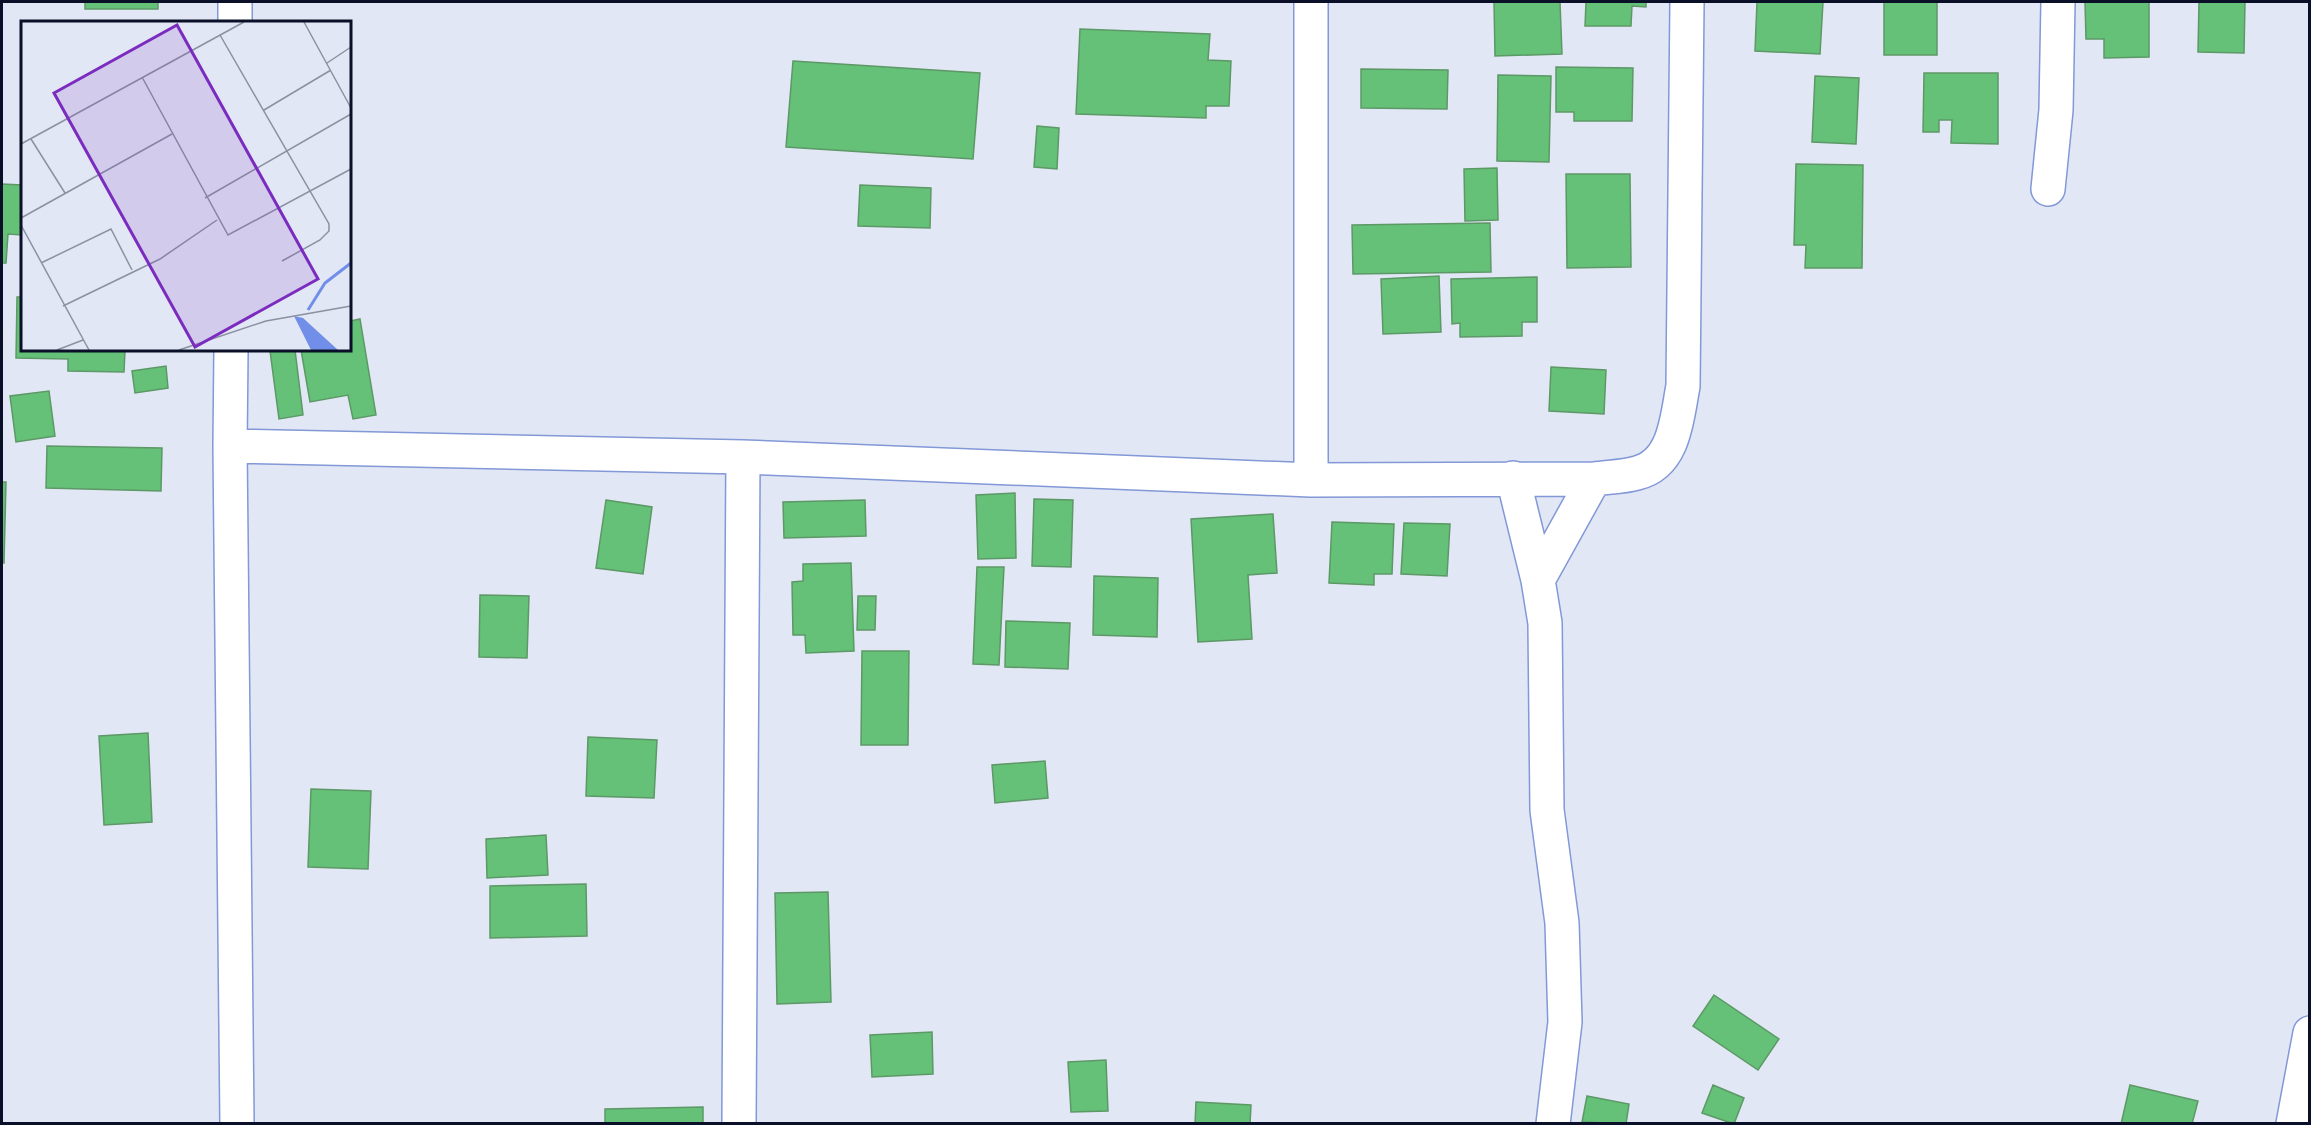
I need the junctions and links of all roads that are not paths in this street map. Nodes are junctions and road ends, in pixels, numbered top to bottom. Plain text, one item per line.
1 (235, 2) edge
2 (1311, 2) edge
3 (1686, 2) edge
4 (2058, 2) edge
5 (235, 21) edge
6 (2048, 189) dead end
7 (231, 351) edge
8 (230, 446) junction
9 (742, 456) junction
10 (1513, 478) junction
11 (1594, 479) junction
12 (1311, 480) junction
13 (1538, 580) junction
14 (2310, 1033) edge
15 (2300, 1106) edge
16 (237, 1124) edge
17 (739, 1124) edge
18 (1553, 1124) edge

1 - 5 street
2 - 12 street
3 - 11 street
4 - 6 street
7 - 8 street
8 - 9 street
8 - 16 street
9 - 12 street
9 - 17 street
10 - 11 street
10 - 12 street
10 - 13 street
11 - 13 street
13 - 18 street
14 - 15 street

